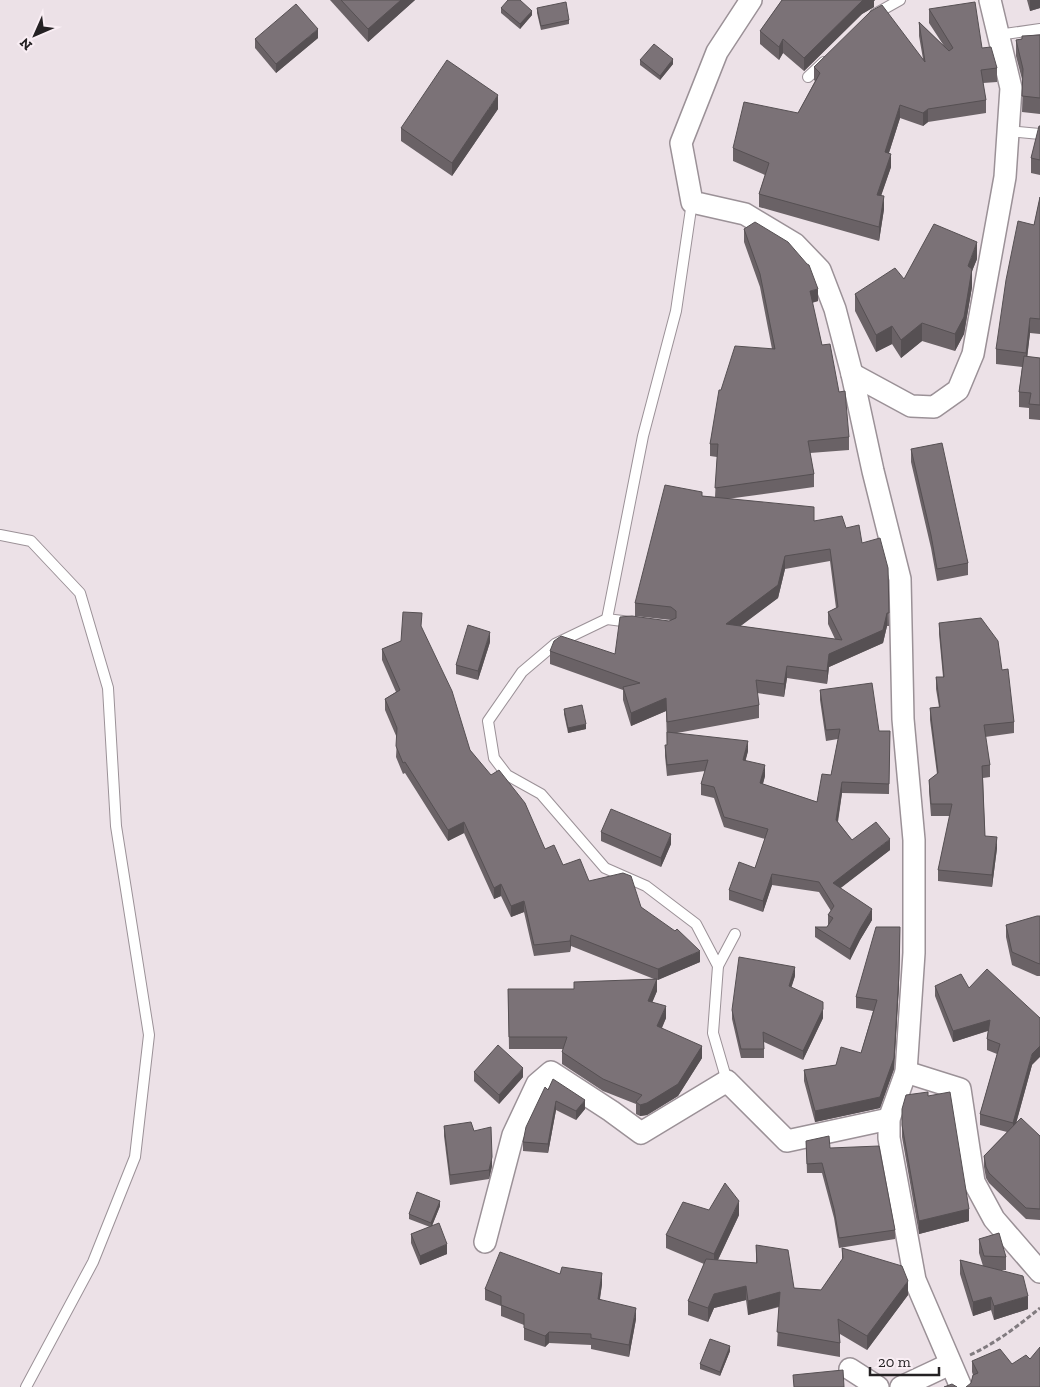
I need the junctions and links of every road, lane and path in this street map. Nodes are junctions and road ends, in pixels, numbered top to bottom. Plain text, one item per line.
1 (751, 0) edge
2 (900, 0) edge
3 (990, 0) edge
4 (867, 19) edge
5 (1040, 29) edge
6 (998, 34) junction
7 (834, 51) edge
8 (808, 77) dead end
9 (1008, 131) junction
10 (1040, 134) edge
11 (692, 202) junction
12 (852, 374) junction
13 (0, 535) edge
14 (607, 619) junction
15 (643, 624) edge
16 (735, 934) dead end
17 (718, 966) junction
18 (906, 1072) junction
19 (727, 1081) junction
20 (889, 1119) junction
21 (485, 1242) dead end
22 (1040, 1272) edge
23 (1040, 1308) edge
24 (950, 1364) junction
25 (850, 1369) dead end
26 (26, 1387) edge
27 (878, 1387) edge
28 (901, 1387) edge
29 (961, 1387) edge

1 - 11 street
2 - 4 lane
3 - 6 street
5 - 6 lane
6 - 9 street
7 - 8 lane
9 - 10 lane
9 - 12 street
11 - 12 street
11 - 14 lane
12 - 18 street
13 - 26 lane
14 - 15 lane
14 - 17 lane
16 - 17 lane
17 - 19 lane
18 - 20 street
18 - 22 street
19 - 20 street
19 - 21 street
20 - 24 street
23 - 24 path
24 - 28 street
24 - 29 street
25 - 27 street

